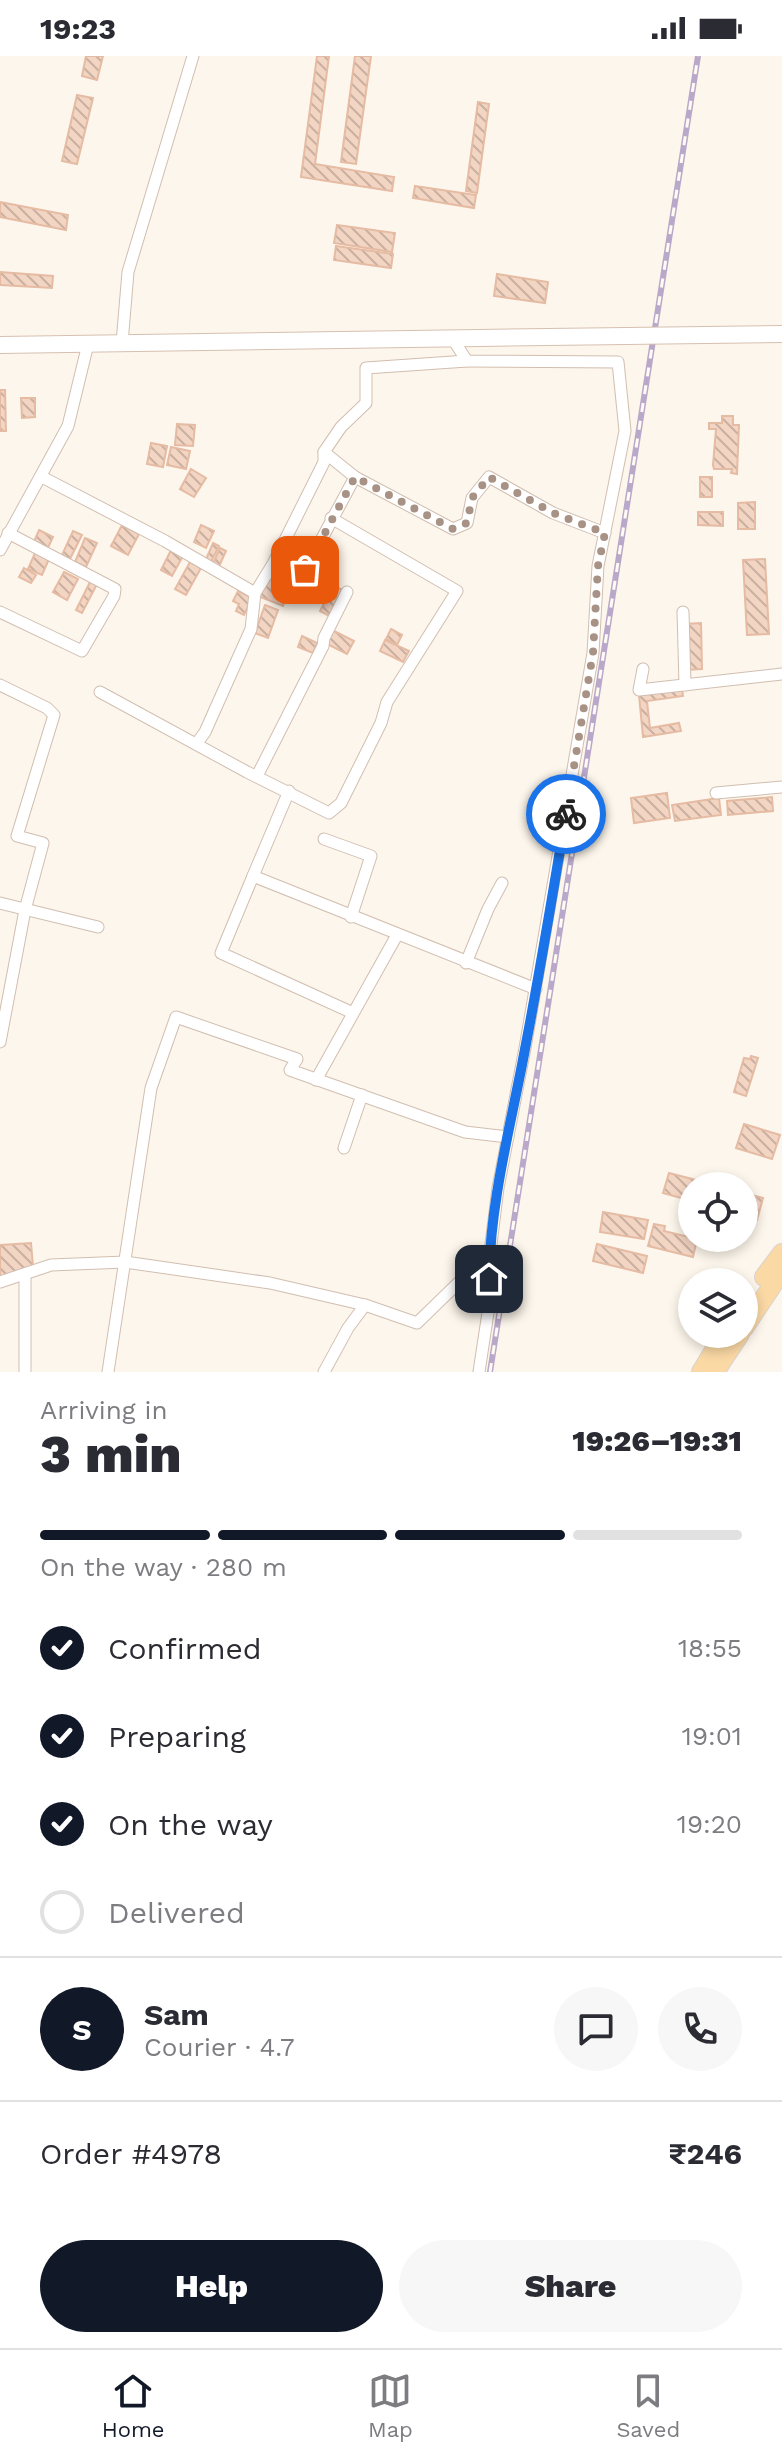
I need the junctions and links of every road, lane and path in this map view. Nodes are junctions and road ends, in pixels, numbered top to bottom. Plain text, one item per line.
1 (193, 56) edge
2 (782, 334) edge
3 (452, 338) junction
4 (122, 343) junction
5 (88, 344) junction
6 (0, 345) edge
7 (467, 361) junction
8 (324, 452) junction
9 (42, 477) junction
10 (355, 477) junction
11 (331, 518) junction
12 (8, 533) junction
13 (605, 533) junction
14 (0, 550) edge
15 (347, 592) dead end
16 (255, 593) junction
17 (291, 596) dead end
18 (0, 612) edge
19 (683, 612) dead end
20 (643, 669) dead end
21 (782, 674) edge
22 (0, 685) edge
23 (685, 685) junction
24 (100, 692) dead end
25 (197, 743) junction
26 (257, 776) junction
27 (782, 787) edge
28 (289, 791) junction
29 (716, 793) dead end
30 (324, 839) dead end
31 (253, 876) junction
32 (502, 883) dead end
33 (0, 903) edge
34 (25, 910) junction
35 (351, 917) junction
36 (98, 927) dead end
37 (397, 935) junction
38 (466, 963) junction
39 (536, 989) junction
40 (353, 1013) junction
41 (0, 1042) edge
42 (316, 1080) junction
43 (362, 1095) junction
44 (508, 1137) junction
45 (344, 1148) dead end
46 (490, 1252) junction
47 (782, 1253) edge
48 (125, 1262) junction
49 (782, 1271) edge
50 (25, 1274) junction
51 (0, 1282) edge
52 (758, 1286) edge
53 (365, 1305) junction
54 (758, 1307) edge
55 (716, 1348) edge
56 (731, 1348) edge
57 (25, 1372) edge
58 (108, 1372) edge
59 (324, 1372) edge
60 (479, 1372) edge
61 (701, 1372) edge
62 (715, 1372) edge

1 - 4 street
2 - 3 main road, bridge
3 - 4 main road
3 - 7 street
4 - 5 main road
5 - 6 main road
5 - 9 street
7 - 8 street
7 - 13 street
8 - 10 street
8 - 16 street
9 - 12 street
9 - 16 street
10 - 11 street
10 - 13 street
11 - 17 street
11 - 28 street
12 - 14 street
12 - 18 street
13 - 39 street
15 - 26 street
16 - 25 street
19 - 23 street
20 - 23 street
21 - 23 street
22 - 34 street
24 - 25 street
25 - 26 street
26 - 28 street
27 - 29 street
28 - 31 street
30 - 35 street
31 - 35 street
31 - 40 street
32 - 38 street
33 - 34 street
34 - 36 street
34 - 41 street
35 - 37 street
37 - 38 street
37 - 40 street
38 - 39 street
39 - 44 street
40 - 42 street
42 - 43 street
42 - 48 street
43 - 44 street
43 - 45 street
44 - 46 street
46 - 53 street
46 - 60 street
47 - 52 main road
48 - 50 street
48 - 53 street
48 - 58 street
49 - 54 main road
50 - 51 street
50 - 57 street
53 - 59 street
55 - 61 main road
56 - 62 main road

